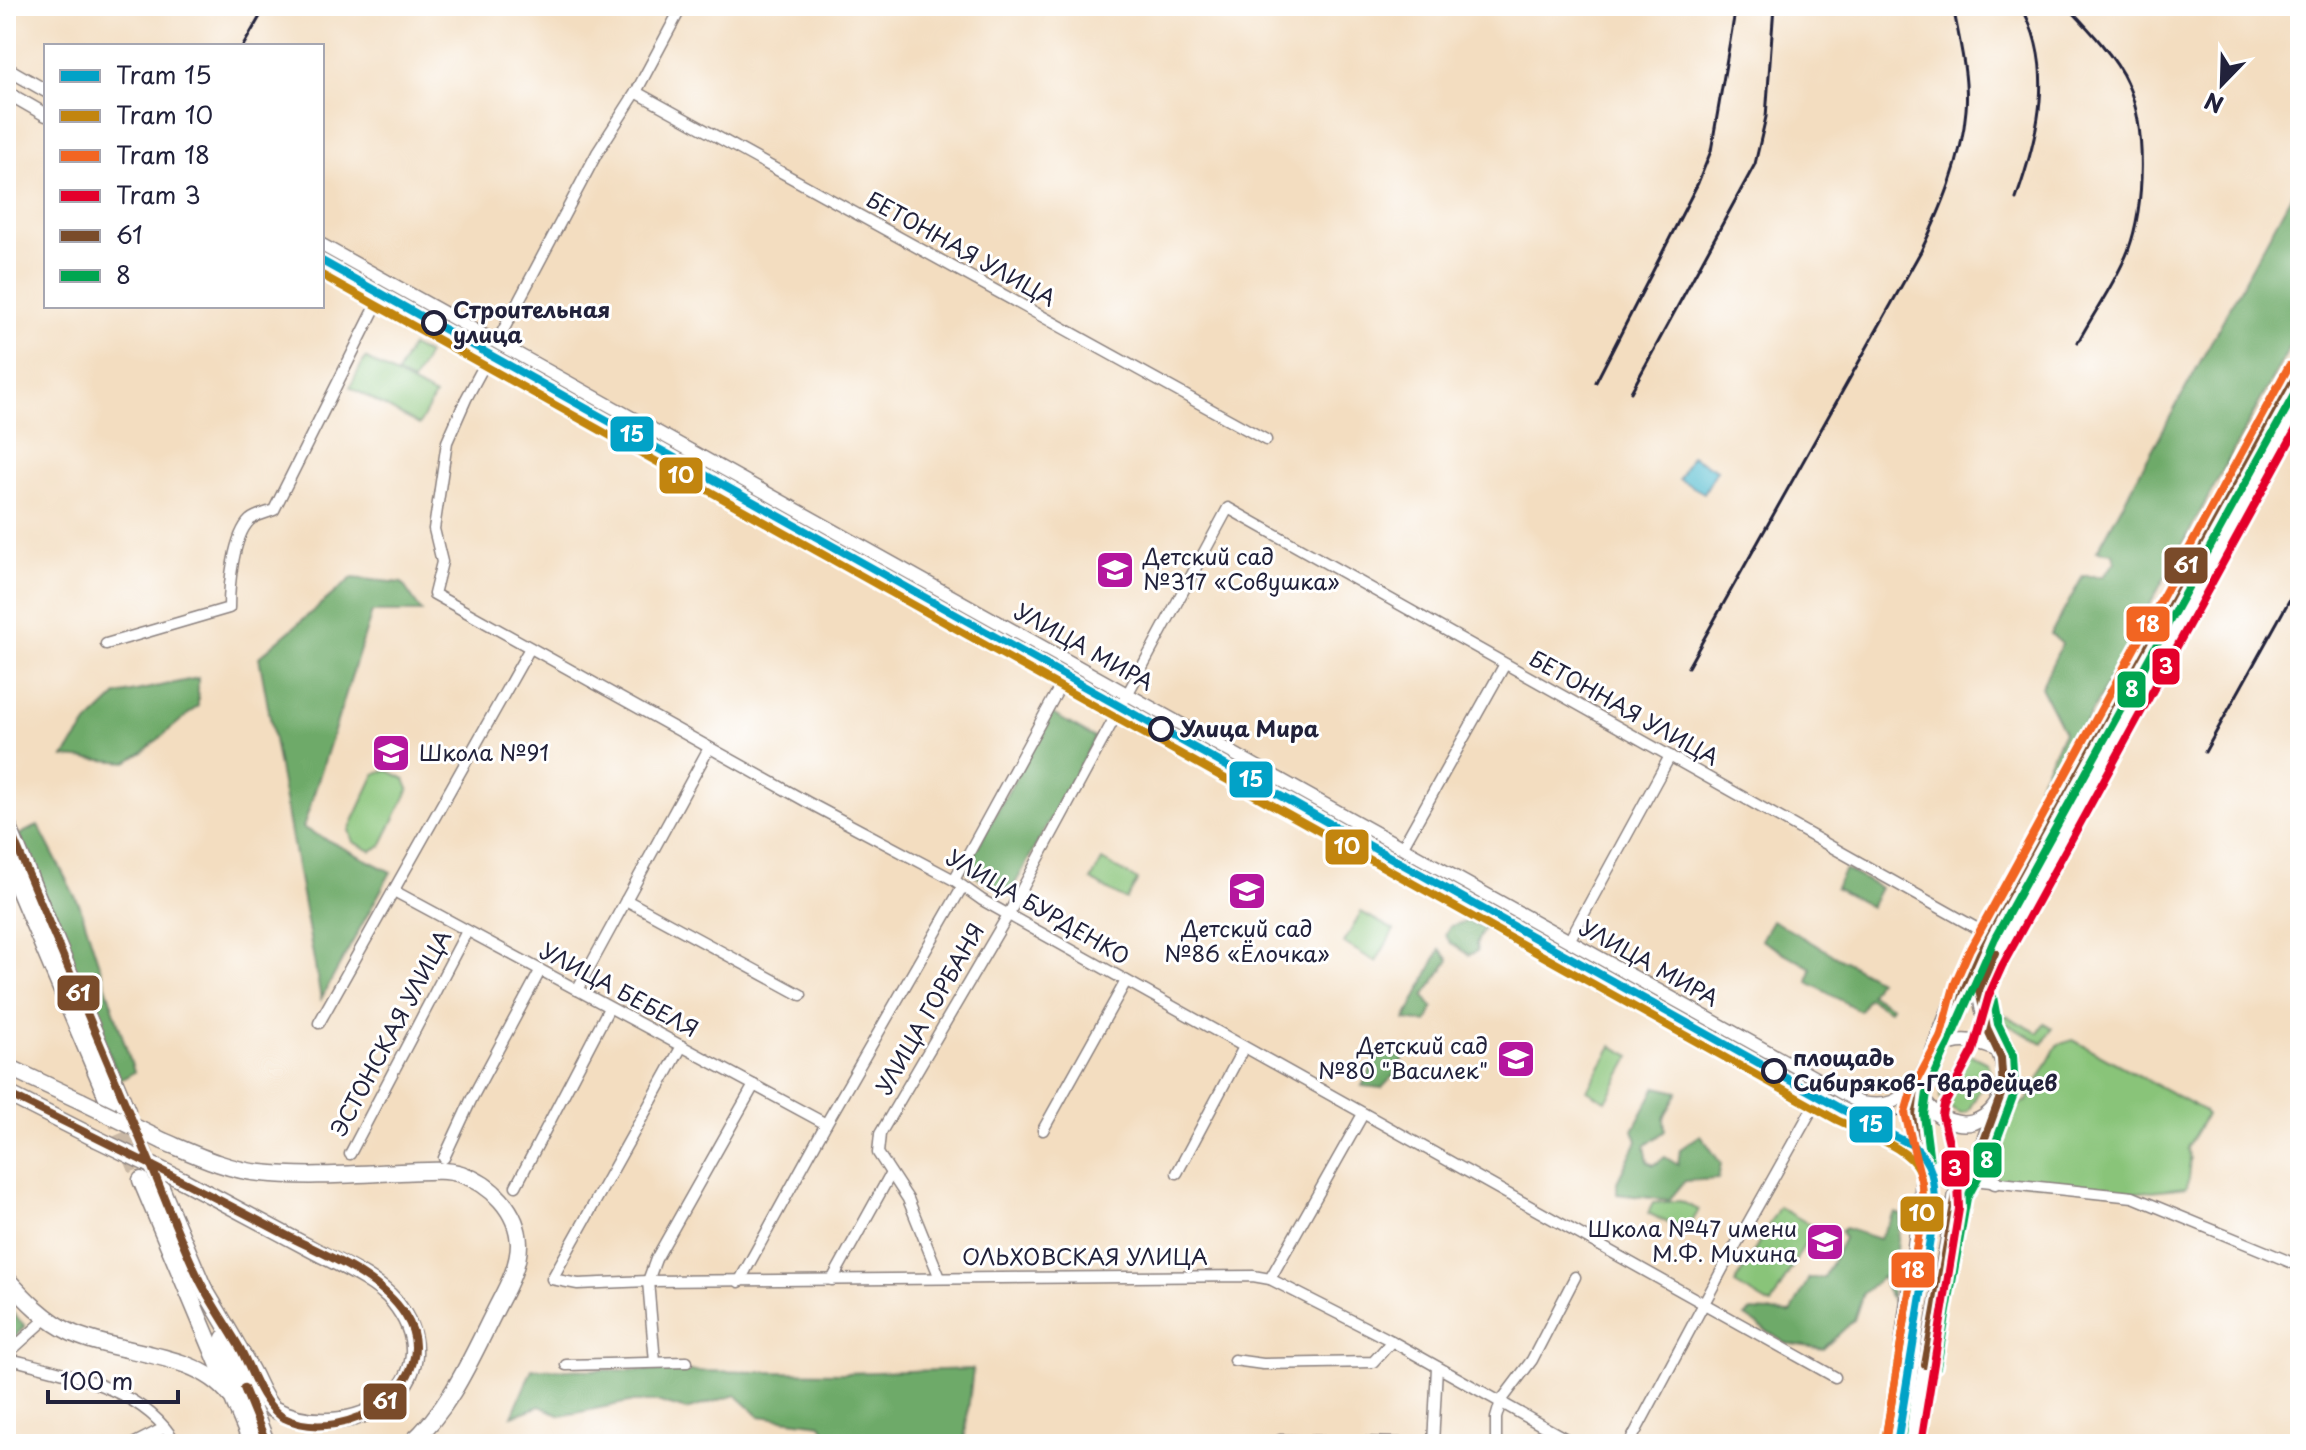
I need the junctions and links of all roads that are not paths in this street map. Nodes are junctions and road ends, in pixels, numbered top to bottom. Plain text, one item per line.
1 (682, 6) edge
2 (6, 68) edge
3 (44, 90) edge
4 (6, 92) edge
5 (636, 92) junction
6 (44, 114) edge
7 (324, 246) edge
8 (324, 269) edge
9 (388, 282) junction
10 (379, 300) junction
11 (497, 342) junction
12 (2300, 359) edge
13 (487, 360) junction
14 (2300, 396) edge
15 (1266, 440) dead end
16 (1228, 508) joint
17 (106, 644) dead end
18 (530, 648) junction
19 (1505, 664) junction
20 (1063, 681) junction
21 (2120, 687) junction
22 (1129, 695) junction
23 (2135, 696) junction
24 (1120, 713) junction
25 (709, 748) junction
26 (1670, 756) junction
27 (6, 821) edge
28 (1402, 848) junction
29 (6, 859) edge
30 (958, 884) junction
31 (394, 891) junction
32 (626, 900) junction
33 (1008, 915) junction
34 (467, 931) junction
35 (1984, 933) junction
36 (1569, 941) junction
37 (2001, 942) junction
38 (540, 971) junction
39 (1126, 981) junction
40 (577, 990) junction
41 (801, 995) dead end
42 (609, 1008) junction
43 (319, 1023) dead end
44 (682, 1046) junction
45 (1244, 1047) junction
46 (1996, 1049) junction
47 (1932, 1055) junction
48 (6, 1066) edge
49 (1921, 1076) junction
50 (1826, 1084) junction
51 (754, 1085) junction
52 (6, 1093) edge
53 (1816, 1101) junction
54 (109, 1102) tunnel mouth
55 (1997, 1105) junction
56 (127, 1111) tunnel mouth
57 (1363, 1114) junction
58 (826, 1124) junction
59 (1043, 1130) dead end
60 (1982, 1146) junction
61 (350, 1154) dead end
62 (1918, 1157) junction
63 (444, 1158) dead end
64 (1177, 1173) dead end
65 (890, 1175) junction
66 (1963, 1179) junction
67 (141, 1180) tunnel mouth
68 (1995, 1182) junction
69 (516, 1186) dead end
70 (161, 1188) tunnel mouth
71 (2300, 1266) edge
72 (1575, 1277) dead end
73 (6, 1278) edge
74 (940, 1278) junction
75 (1270, 1279) junction
76 (832, 1280) junction
77 (648, 1281) junction
78 (739, 1282) junction
79 (203, 1287) junction
80 (1704, 1304) junction
81 (47, 1318) junction
82 (1392, 1341) junction
83 (6, 1356) edge
84 (1234, 1360) dead end
85 (655, 1362) junction
86 (687, 1362) dead end
87 (566, 1365) dead end
88 (1437, 1367) junction
89 (1835, 1377) dead end
90 (1501, 1401) junction
91 (236, 1403) junction
92 (164, 1428) junction
93 (1280, 1440) dead end
94 (133, 1444) edge
95 (176, 1444) edge
96 (252, 1444) edge
97 (267, 1444) edge
98 (410, 1444) edge
99 (1433, 1444) edge
100 (1496, 1444) edge
101 (1575, 1444) edge
102 (1629, 1444) edge
103 (1889, 1444) edge
104 (1912, 1444) edge

1 - 5 street
2 - 3 street
4 - 6 street
5 - 11 street
5 - 15 street, БЕТОННАЯ УЛИЦА
7 - 9 street, УЛИЦА МИРА
8 - 10 street, УЛИЦА МИРА
9 - 10 street
9 - 11 street, УЛИЦА МИРА
10 - 13 street, УЛИЦА МИРА
10 - 17 street
11 - 13 street
11 - 22 street, УЛИЦА МИРА
12 - 21 main road
13 - 18 street, УЛИЦА БУРДЕНКО
13 - 20 street, УЛИЦА МИРА
14 - 23 main road
16 - 19 street, БЕТОННАЯ УЛИЦА
16 - 22 street, УЛИЦА ГОРБАНЯ
18 - 25 street, УЛИЦА БУРДЕНКО
18 - 31 street
19 - 26 street, БЕТОННАЯ УЛИЦА
19 - 28 street
20 - 24 street, УЛИЦА МИРА
20 - 30 street, УЛИЦА ГОРБАНЯ
21 - 23 main road
21 - 35 main road
22 - 24 street, УЛИЦА ГОРБАНЯ
22 - 28 street, УЛИЦА МИРА
23 - 37 main road
24 - 33 street, УЛИЦА ГОРБАНЯ
24 - 53 street, УЛИЦА МИРА
25 - 30 street, УЛИЦА БУРДЕНКО
25 - 32 street
26 - 35 street, БЕТОННАЯ УЛИЦА
26 - 36 street
27 - 56 main road
28 - 36 street, УЛИЦА МИРА
29 - 54 main road
30 - 33 street, УЛИЦА БУРДЕНКО
30 - 58 street, УЛИЦА ГОРБАНЯ
31 - 34 street, УЛИЦА БЕБЕЛЯ
31 - 43 street
32 - 40 street
32 - 41 street
33 - 39 street, УЛИЦА БУРДЕНКО
33 - 65 street, УЛИЦА ГОРБАНЯ
34 - 38 street, УЛИЦА БЕБЕЛЯ
34 - 61 street, ЭСТОНСКАЯ УЛИЦА
35 - 37 street, БЕТОННАЯ УЛИЦА
35 - 47 main road
36 - 50 street, УЛИЦА МИРА
37 - 46 main road
38 - 40 street, УЛИЦА БЕБЕЛЯ
38 - 63 street
39 - 45 street, УЛИЦА БУРДЕНКО
39 - 59 street
40 - 42 street, УЛИЦА БЕБЕЛЯ
42 - 44 street, УЛИЦА БЕБЕЛЯ
42 - 69 street
44 - 51 street, УЛИЦА БЕБЕЛЯ
44 - 77 street, ОЛЬХОВСКАЯ УЛИЦА
45 - 57 street, УЛИЦА БУРДЕНКО
45 - 64 street
46 - 47 main road
46 - 55 main road
47 - 49 main road
48 - 98 main road, bridge
49 - 50 street
49 - 55 main road
49 - 62 main road
50 - 53 street
51 - 58 street, УЛИЦА БЕБЕЛЯ
51 - 77 street
52 - 79 main road, bridge
53 - 62 street, УЛИЦА МИРА
53 - 80 street
55 - 60 main road
57 - 75 street
57 - 80 street, УЛИЦА БУРДЕНКО
58 - 78 street, УЛИЦА ГОРБАНЯ
60 - 66 main road
60 - 68 main road
62 - 66 street, УЛИЦА МИРА
62 - 103 main road
65 - 74 street
65 - 76 street
66 - 68 street
66 - 104 main road
67 - 91 main road
68 - 71 street
70 - 79 main road
72 - 90 street
73 - 81 main road
74 - 75 street, ОЛЬХОВСКАЯ УЛИЦА
74 - 76 street, ОЛЬХОВСКАЯ УЛИЦА
75 - 82 street, ОЛЬХОВСКАЯ УЛИЦА
76 - 78 street, ОЛЬХОВСКАЯ УЛИЦА
77 - 78 street, ОЛЬХОВСКАЯ УЛИЦА
77 - 85 street
79 - 97 main road
80 - 89 street, УЛИЦА БУРДЕНКО
80 - 102 street
81 - 83 street
81 - 91 main road
82 - 84 street
82 - 88 street, ОЛЬХОВСКАЯ УЛИЦА
83 - 92 street
85 - 86 street
85 - 87 street
88 - 90 street, ОЛЬХОВСКАЯ УЛИЦА
88 - 99 street
90 - 100 street
90 - 101 street, ОЛЬХОВСКАЯ УЛИЦА
91 - 96 main road
92 - 94 street
92 - 95 street
93 - 99 street

